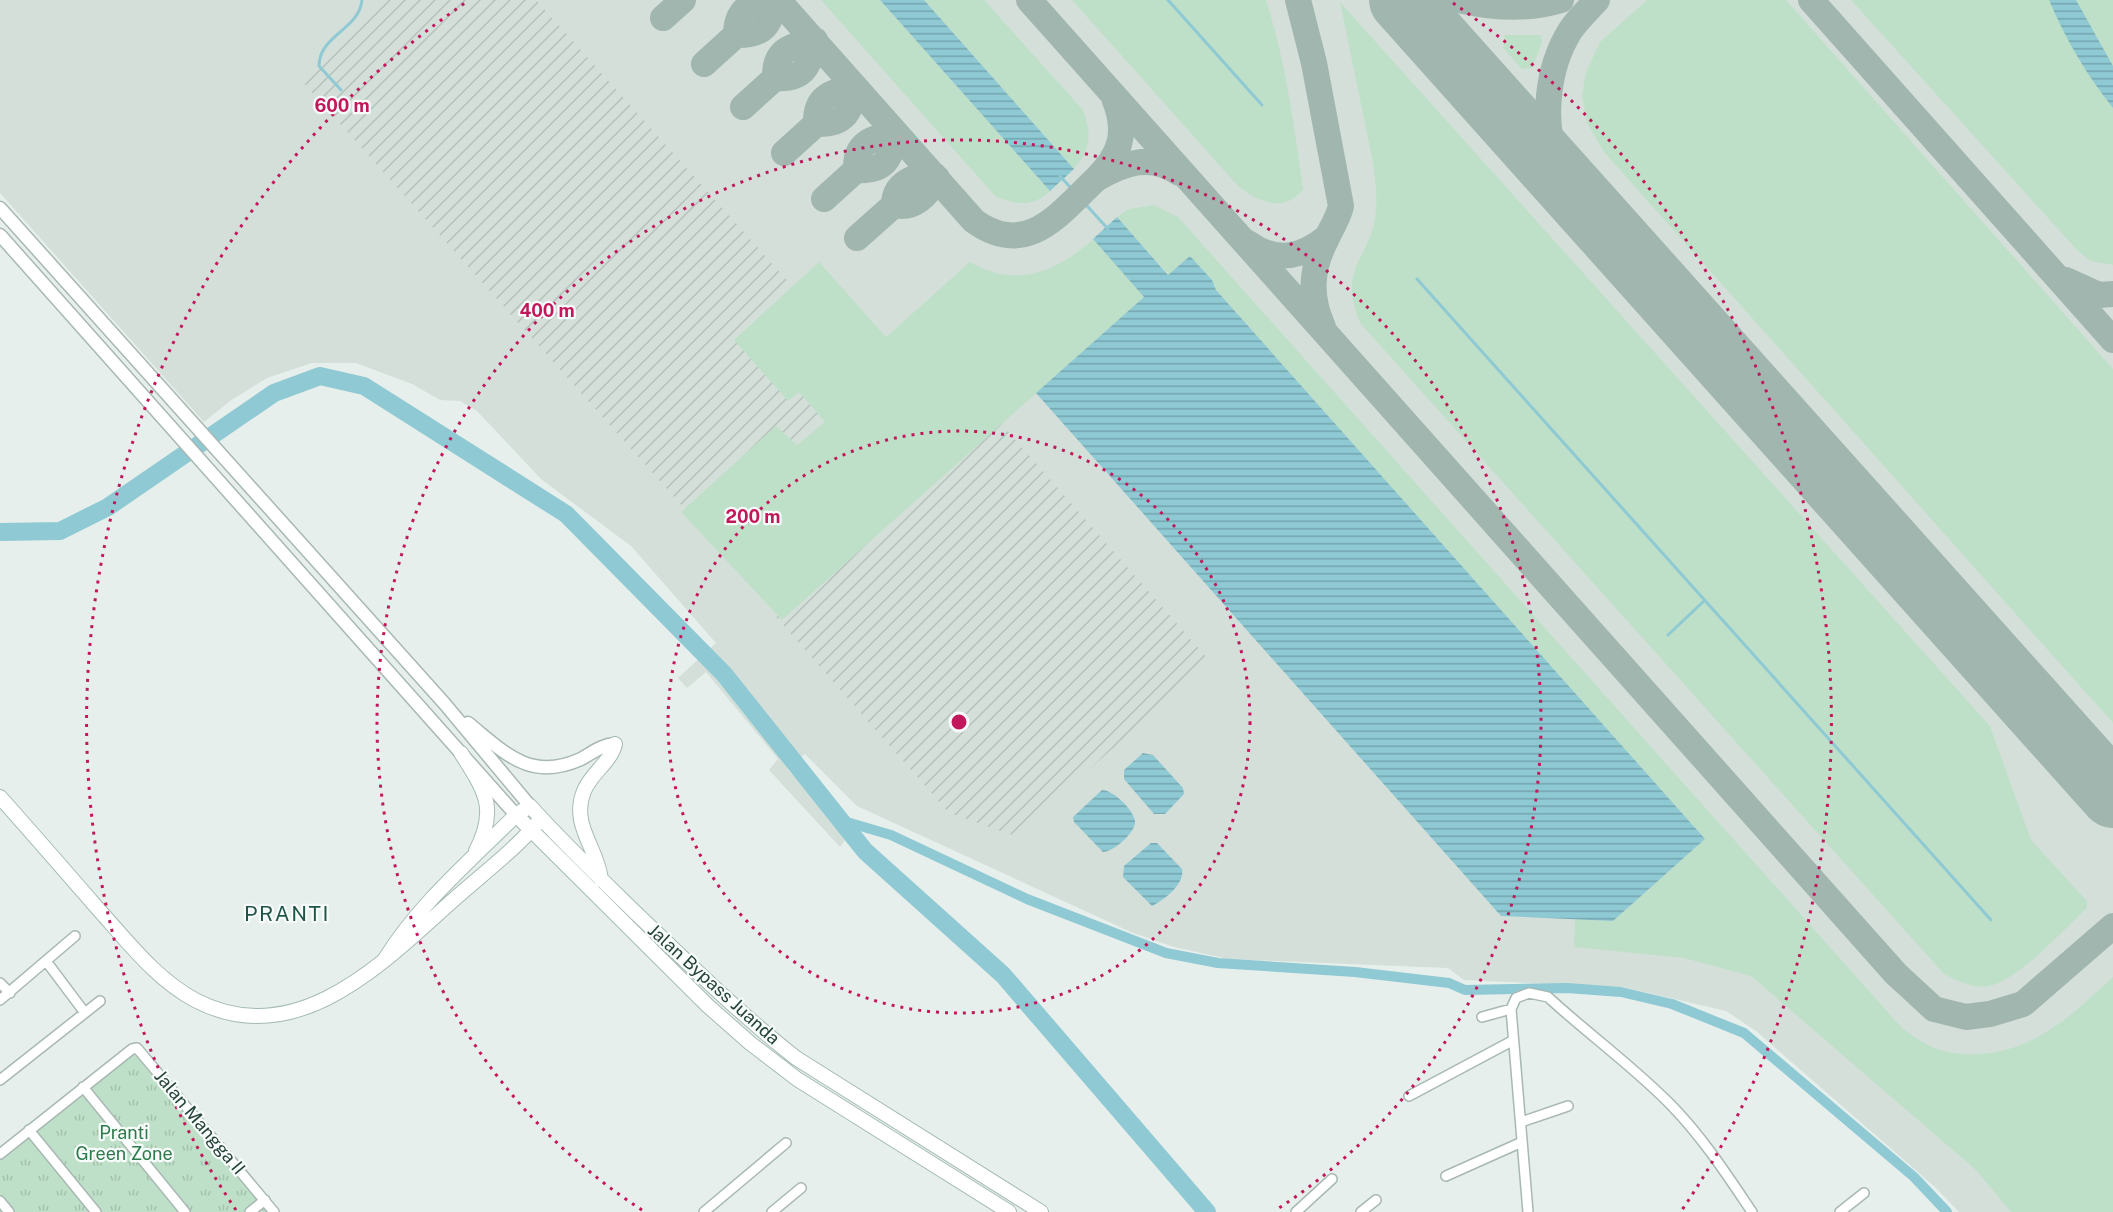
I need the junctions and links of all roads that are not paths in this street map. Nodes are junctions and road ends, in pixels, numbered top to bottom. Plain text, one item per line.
1 (0, 208) edge
2 (0, 235) edge
3 (444, 703) junction
4 (615, 744) joint
5 (461, 753) junction
6 (0, 797) edge
7 (530, 806) junction
8 (516, 815) junction
9 (541, 819) junction
10 (531, 831) junction
11 (472, 858) junction
12 (601, 880) junction
13 (75, 936) dead end
14 (385, 959) junction
15 (46, 961) junction
16 (0, 983) edge
17 (10, 993) junction
18 (0, 1000) edge
19 (100, 1001) dead end
20 (1511, 1009) junction
21 (84, 1013) junction
22 (1482, 1017) dead end
23 (1512, 1041) junction
24 (0, 1080) edge
25 (83, 1087) junction
26 (1409, 1096) dead end
27 (1568, 1106) dead end
28 (1521, 1122) junction
29 (29, 1130) junction
30 (1522, 1142) junction
31 (786, 1143) dead end
32 (0, 1154) edge
33 (1446, 1176) dead end
34 (1332, 1179) dead end
35 (801, 1188) dead end
36 (1864, 1193) dead end
37 (265, 1200) junction
38 (1376, 1200) dead end
39 (0, 1201) edge
40 (9, 1212) edge
41 (96, 1212) edge
42 (185, 1212) edge
43 (250, 1212) edge
44 (274, 1212) edge
45 (704, 1212) edge
46 (772, 1212) edge
47 (1010, 1212) edge
48 (1041, 1212) edge
49 (1296, 1212) edge
50 (1361, 1212) edge
51 (1528, 1212) edge
52 (1752, 1212) edge
53 (1840, 1212) edge

1 - 3 street
2 - 5 street
3 - 4 street
3 - 7 street
4 - 12 main road
5 - 8 street
5 - 11 main road
6 - 14 main road
7 - 8 main road
7 - 9 main road, Jalan Bypass Juanda
8 - 10 main road, Jalan Bypass Juanda
8 - 11 main road
9 - 10 main road
9 - 12 main road, Jalan Bypass Juanda
10 - 14 main road
10 - 47 main road, Jalan Bypass Juanda
11 - 14 main road
12 - 48 main road, Jalan Bypass Juanda
13 - 15 street
15 - 17 street
15 - 21 street
16 - 17 street
17 - 18 street
19 - 21 street
20 - 22 street
20 - 23 street
20 - 52 street
21 - 24 street
23 - 26 street
23 - 28 street
25 - 29 street
25 - 37 street, Jalan Mangga II
25 - 42 street
27 - 28 street
28 - 30 street
29 - 32 street
29 - 41 street
30 - 33 street
30 - 51 street
31 - 45 street
34 - 49 street
35 - 46 street
36 - 53 street
37 - 43 street
37 - 44 street, Jalan Mangga II
38 - 50 street
39 - 40 street

